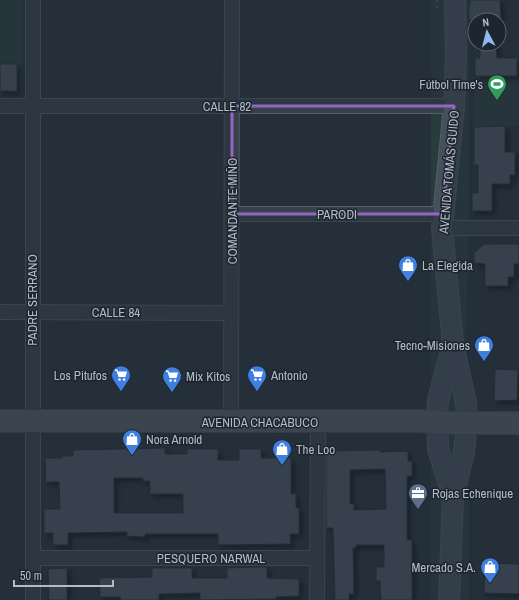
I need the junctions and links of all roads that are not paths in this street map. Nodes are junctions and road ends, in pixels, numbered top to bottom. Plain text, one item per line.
1 (33, 0) edge
2 (232, 0) edge
3 (455, 0) edge
4 (0, 106) edge
5 (33, 106) junction
6 (232, 106) junction
7 (454, 106) junction
8 (232, 214) junction
9 (442, 221) junction
10 (519, 228) edge
11 (0, 312) edge
12 (32, 312) junction
13 (232, 313) junction
14 (453, 344) junction
15 (0, 421) edge
16 (32, 421) junction
17 (231, 422) junction
18 (318, 422) junction
19 (437, 422) junction
20 (467, 423) junction
21 (519, 423) edge
22 (453, 497) junction
23 (33, 558) junction
24 (317, 558) junction
25 (33, 600) edge
26 (317, 600) edge
27 (449, 600) edge

1 - 5 street, PADRE SERRANO
2 - 6 street, COMANDANTE MIÑO
3 - 7 main road, AVENIDA TOMÁS GUIDO
4 - 5 street, CALLE 82
5 - 6 street, CALLE 82
5 - 12 street, PADRE SERRANO
6 - 7 street, CALLE 82
6 - 8 street, COMANDANTE MIÑO
7 - 9 main road, AVENIDA TOMÁS GUIDO
8 - 9 street, PARODI
8 - 13 street, COMANDANTE MIÑO
9 - 10 street, PARODI
9 - 14 main road, AVENIDA TOMÁS GUIDO
11 - 12 street, CALLE 84
12 - 13 street, CALLE 84
12 - 16 street, PADRE SERRANO
13 - 17 street, COMANDANTE MIÑO
14 - 19 main road, AVENIDA TOMÁS GUIDO
14 - 20 main road, AVENIDA TOMÁS GUIDO
15 - 16 main road, AVENIDA CHACABUCO
16 - 17 main road, AVENIDA CHACABUCO
16 - 23 street, PADRE SERRANO
17 - 18 main road, AVENIDA CHACABUCO
18 - 19 main road, AVENIDA CHACABUCO
18 - 24 street
19 - 20 main road, AVENIDA CHACABUCO
19 - 22 main road, AVENIDA TOMÁS GUIDO
20 - 21 main road, AVENIDA CHACABUCO
20 - 22 main road, AVENIDA TOMÁS GUIDO
22 - 27 main road, AVENIDA TOMÁS GUIDO
23 - 24 street, PESQUERO NARWAL
23 - 25 street, PADRE SERRANO
24 - 26 street

